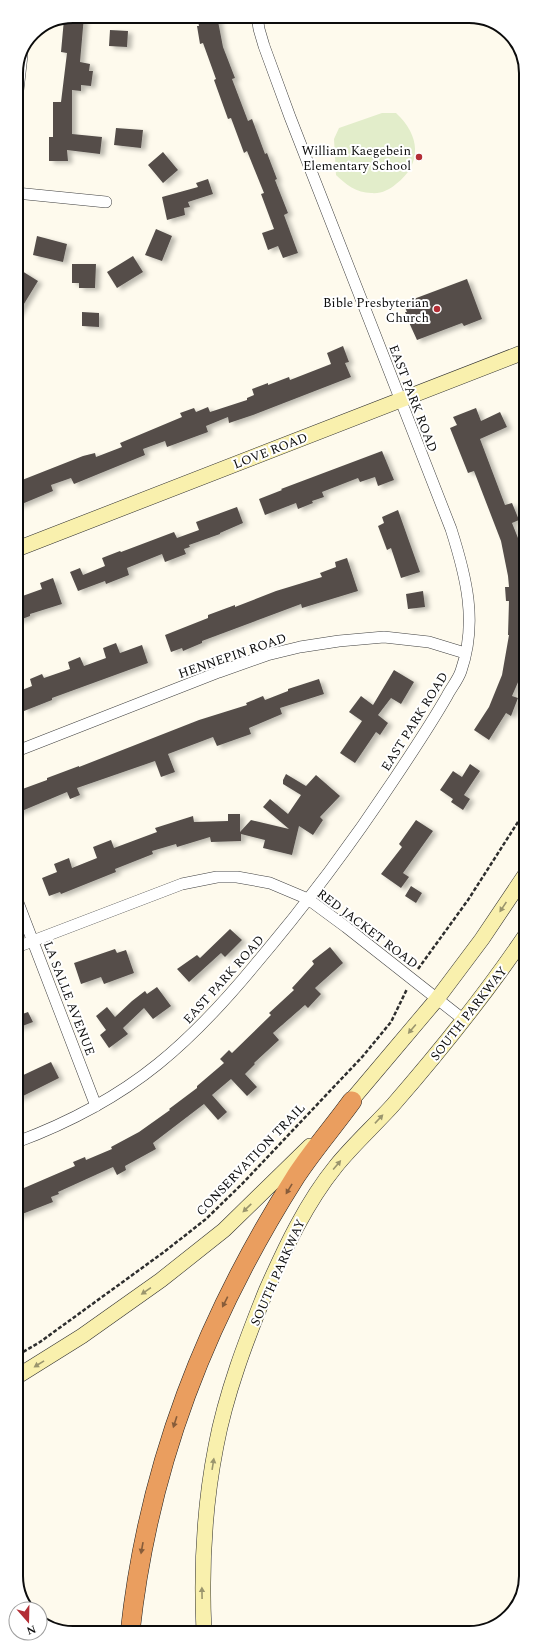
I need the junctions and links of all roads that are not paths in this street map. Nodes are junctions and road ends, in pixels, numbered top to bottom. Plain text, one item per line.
1 (258, 23) edge
2 (23, 194) edge
3 (106, 202) dead end
4 (519, 354) edge
5 (400, 400) junction
6 (23, 547) edge
7 (464, 653) junction
8 (23, 749) edge
9 (519, 884) edge
10 (308, 899) junction
11 (23, 915) edge
12 (33, 941) junction
13 (519, 944) edge
14 (23, 945) edge
15 (437, 999) junction
16 (464, 1020) junction
17 (352, 1101) junction
18 (96, 1106) junction
19 (23, 1140) edge
20 (23, 1373) edge
21 (131, 1626) edge
22 (204, 1626) edge

1 - 5 street, EAST PARK ROAD
2 - 3 street
4 - 5 main road, LOVE ROAD
5 - 6 main road, LOVE ROAD
5 - 7 street, EAST PARK ROAD
7 - 8 street, HENNEPIN ROAD
7 - 10 street, EAST PARK ROAD
9 -> 15 main road
10 - 12 street, RED JACKET ROAD
10 - 15 street, RED JACKET ROAD
10 - 18 street, EAST PARK ROAD
11 - 12 street, LA SALLE AVENUE
12 - 14 street, RED JACKET ROAD
12 - 18 street, LA SALLE AVENUE
13 - 16 main road, SOUTH PARKWAY
15 - 16 street, RED JACKET ROAD
15 -> 17 main road
22 -> 16 main road, SOUTH PARKWAY
17 -> 20 main road
17 -> 21 highway
18 - 19 street, EAST PARK ROAD

